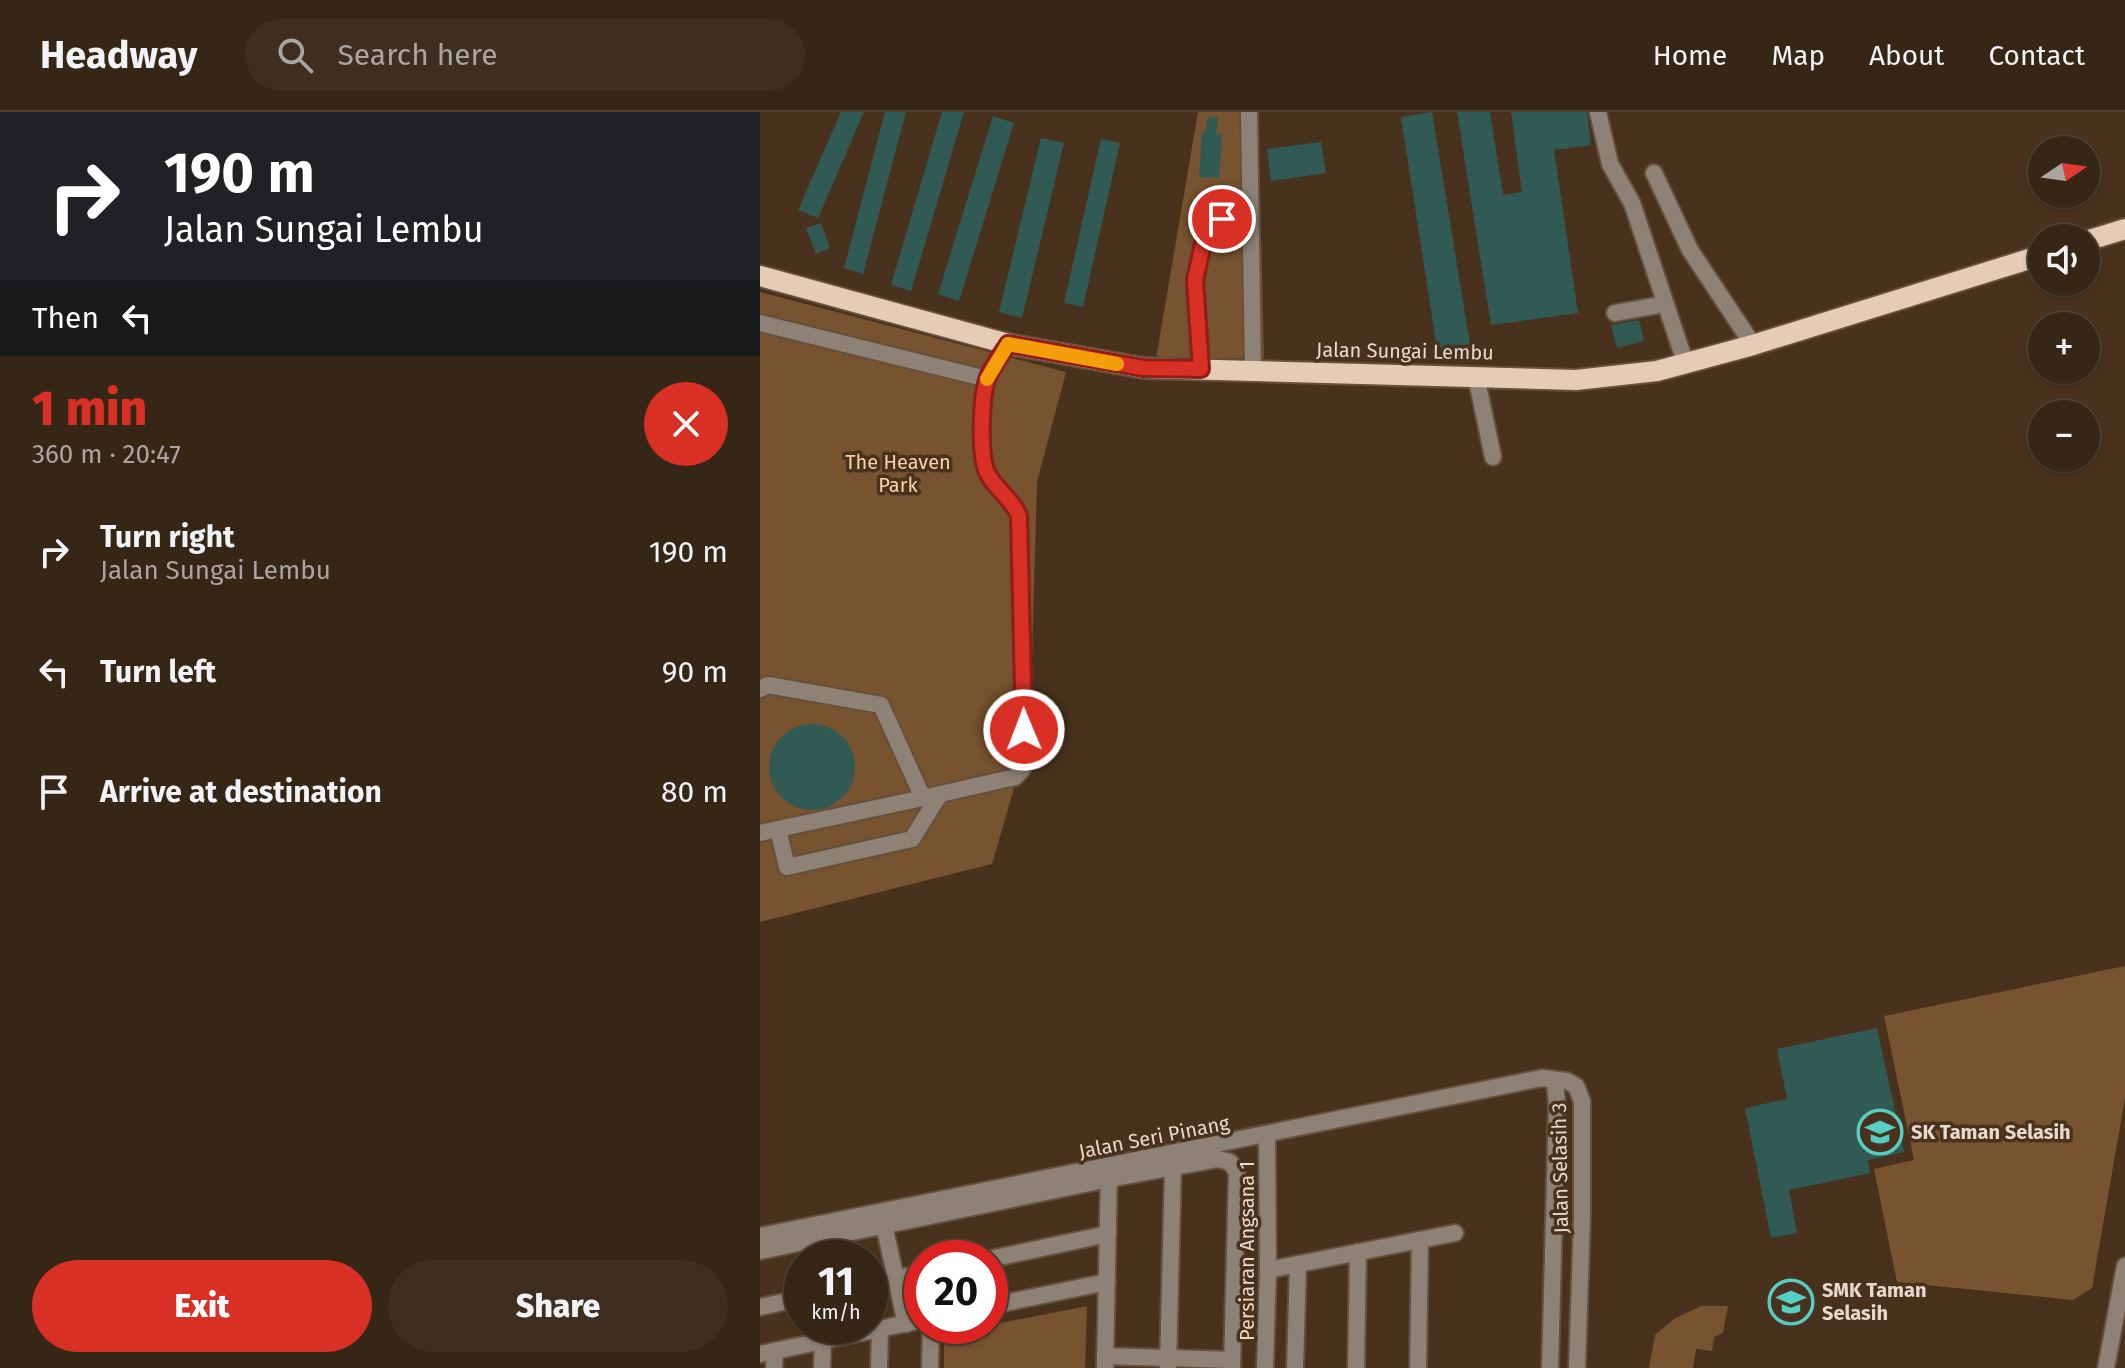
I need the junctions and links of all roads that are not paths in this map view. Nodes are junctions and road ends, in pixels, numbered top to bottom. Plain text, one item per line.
1 (1249, 112) edge
2 (1598, 112) edge
3 (1654, 173) dead end
4 (1249, 204) junction
5 (2125, 229) edge
6 (2100, 237) edge
7 (2028, 259) edge
8 (760, 276) edge
9 (1665, 304) junction
10 (1615, 313) dead end
11 (760, 323) edge
12 (1008, 344) junction
13 (1753, 345) junction
14 (1685, 362) junction
15 (1201, 369) junction
16 (1253, 370) junction
17 (1476, 376) junction
18 (987, 379) junction
19 (1493, 457) dead end
20 (760, 689) edge
21 (940, 794) junction
22 (923, 798) junction
23 (778, 829) junction
24 (760, 833) edge
25 (1555, 1081) junction
26 (1267, 1135) junction
27 (1173, 1167) junction
28 (1109, 1172) junction
29 (884, 1225) junction
30 (1455, 1233) dead end
31 (1108, 1234) junction
32 (760, 1236) edge
33 (1420, 1240) junction
34 (760, 1251) edge
35 (1358, 1252) junction
36 (1008, 1255) edge
37 (1298, 1264) junction
38 (2125, 1266) edge
39 (1268, 1270) junction
40 (904, 1276) edge
41 (896, 1278) junction
42 (888, 1280) edge
43 (1107, 1282) junction
44 (904, 1298) edge
45 (784, 1302) edge
46 (1008, 1302) edge
47 (760, 1307) edge
48 (2120, 1316) edge
49 (814, 1344) edge
50 (823, 1344) edge
51 (880, 1344) edge
52 (931, 1344) edge
53 (770, 1358) edge
54 (1105, 1362) edge
55 (1168, 1363) edge
56 (1232, 1364) edge
57 (822, 1368) edge
58 (879, 1368) edge
59 (930, 1368) edge
60 (1265, 1368) edge
61 (1295, 1368) edge
62 (1356, 1368) edge
63 (1418, 1368) edge
64 (1550, 1368) edge
65 (1577, 1368) edge
66 (2106, 1368) edge

1 - 4 street
2 - 9 street
3 - 13 street
4 - 15 street
4 - 16 street
5 - 6 main road
7 - 13 main road, Jalan Sungai Lembu
8 - 12 main road, Jalan Sungai Lembu
9 - 10 street
9 - 14 street
11 - 18 street
12 - 15 main road, Jalan Sungai Lembu
12 - 18 street
13 - 14 main road, Jalan Sungai Lembu
14 - 17 main road, Jalan Sungai Lembu
15 - 16 main road, Jalan Sungai Lembu
16 - 17 main road, Jalan Sungai Lembu
17 - 19 street
18 - 21 street
20 - 22 street
21 - 22 street
21 - 23 street
22 - 23 street
23 - 24 street
25 - 26 street, Jalan Seri Pinang
25 - 64 street, Jalan Selasih 3
25 - 65 street, Jalan Selasih 3
26 - 28 street, Jalan Seri Pinang
26 - 39 street, Persiaran Angsana 1
27 - 28 street, Jalan Seri Pinang
27 - 55 street
27 - 56 street, Jalan Seri Pinang
28 - 29 street, Jalan Seri Pinang
28 - 31 street
28 - 32 street, Jalan Seri Pinang
29 - 34 street, Jalan Seri Pinang
29 - 41 street
30 - 33 street
31 - 36 street
31 - 43 street
33 - 35 street
33 - 63 street
35 - 37 street
35 - 62 street
37 - 39 street
37 - 61 street
38 - 48 street
39 - 60 street, Persiaran Angsana 1
40 - 41 street
41 - 42 street
41 - 44 street
43 - 46 street
43 - 54 street
45 - 47 street
48 - 66 street
49 - 53 street
50 - 57 street
51 - 58 street
52 - 59 street
54 - 55 street
55 - 56 street

